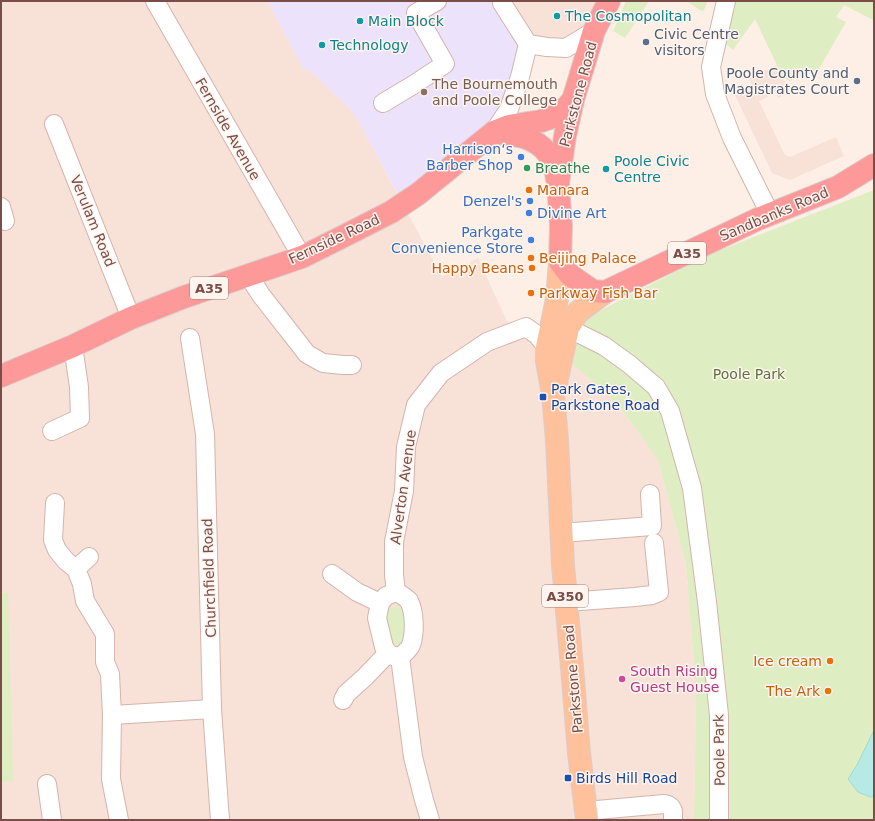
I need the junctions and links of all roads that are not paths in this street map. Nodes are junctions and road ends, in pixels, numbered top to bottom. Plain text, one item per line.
1 (155, 1) edge
2 (437, 1) edge
3 (502, 1) edge
4 (609, 1) edge
5 (726, 1) edge
6 (594, 31) junction
7 (528, 44) junction
8 (573, 100) junction
9 (383, 103) dead end
10 (54, 124) dead end
11 (494, 132) junction
12 (874, 165) edge
13 (558, 184) junction
14 (770, 214) junction
15 (302, 257) junction
16 (560, 262) junction
17 (248, 275) junction
18 (595, 289) junction
19 (131, 318) junction
20 (568, 328) junction
21 (190, 338) dead end
22 (73, 346) junction
23 (547, 347) junction
24 (352, 365) dead end
25 (1, 376) edge
26 (553, 394) junction
27 (52, 432) dead end
28 (650, 494) dead end
29 (55, 503) dead end
30 (561, 533) junction
31 (654, 543) dead end
32 (332, 574) dead end
33 (396, 592) junction
34 (566, 602) junction
35 (380, 603) junction
36 (394, 655) junction
37 (343, 700) dead end
38 (212, 709) junction
39 (112, 715) junction
40 (43, 793) dead end
41 (586, 816) edge
42 (52, 820) edge
43 (119, 820) edge
44 (220, 820) edge
45 (430, 820) edge
46 (673, 820) edge
47 (719, 820) edge

1 - 15 street, Fernside Avenue
2 - 9 street
3 - 7 street
4 - 6 highway, Parkstone Road / A35
5 - 14 street
6 - 7 street
6 - 8 highway, Parkstone Road / A35
7 - 11 street, Fernside Road
8 - 11 highway, Fernside Road / A35
8 - 13 highway, Parkstone Road / A35
10 - 19 street, Verulam Road
11 - 13 highway, A35
11 - 15 highway, Fernside Road / A35
12 - 14 highway, Sandbanks Road / A35
13 - 16 highway, Parkstone Road / A35
14 - 18 highway, Sandbanks Road / A35
15 - 17 highway, Fernside Road / A35
16 - 18 highway
16 - 23 main road, Parkstone Road / A350
17 - 19 highway, Fernside Road / A35
17 - 24 street
18 - 20 main road, Parkstone Road / A350
19 - 22 highway, Fernside Road / A35
20 - 26 main road, Parkstone Road / A350
20 - 47 street, Poole Park
21 - 38 street, Churchfield Road
22 - 25 highway, Fernside Road / A35
22 - 27 street
23 - 26 main road, Parkstone Road / A350
23 - 33 street, Alverton Avenue
26 - 30 main road, Parkstone Road / A350
28 - 30 street
29 - 39 street
30 - 34 main road, Parkstone Road / A350
31 - 34 street
32 - 35 street
33 - 35 street
33 - 36 street
34 - 41 main road, Parkstone Road / A350
35 - 36 street
36 - 37 street
36 - 45 street
38 - 39 street
38 - 44 street, Churchfield Road
39 - 43 street
40 - 42 street
41 - 46 street

